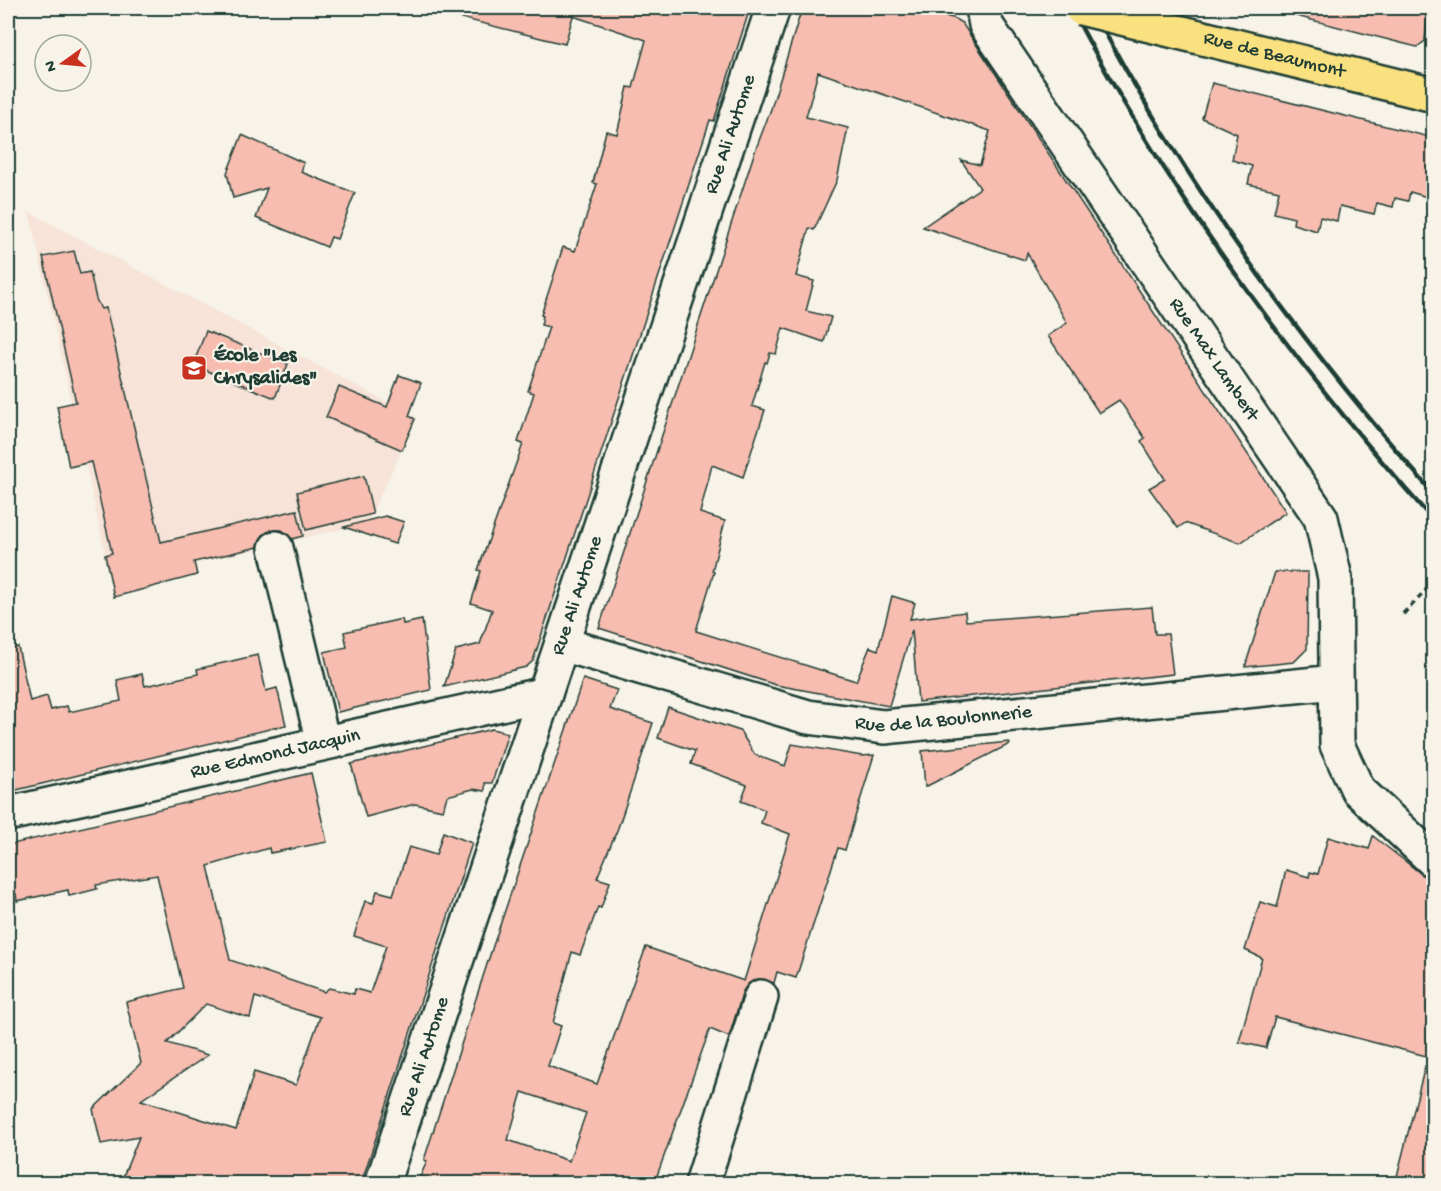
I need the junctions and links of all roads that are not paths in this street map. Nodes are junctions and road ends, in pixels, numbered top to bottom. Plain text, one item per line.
1 (773, 8) edge
2 (983, 8) edge
3 (1081, 8) edge
4 (1147, 16) edge
5 (1434, 95) edge
6 (276, 548) dead end
7 (562, 644) junction
8 (1336, 682) junction
9 (545, 694) junction
10 (323, 743) junction
11 (8, 814) edge
12 (1434, 861) edge
13 (761, 997) dead end
14 (382, 1184) edge
15 (702, 1184) edge

1 - 7 street, Rue Ali Autome
2 - 8 street, Rue Max Lambert
3 - 4 main road, Rue de Beaumont, bridge
4 - 5 main road, Rue de Beaumont
6 - 10 street
7 - 8 street, Rue de la Boulonnerie
7 - 9 street, Rue Ali Autome
8 - 12 street, Rue Max Lambert
9 - 10 street, Rue Edmond Jacquin
9 - 14 street, Rue Ali Autome
10 - 11 street, Rue Edmond Jacquin
13 - 15 street

